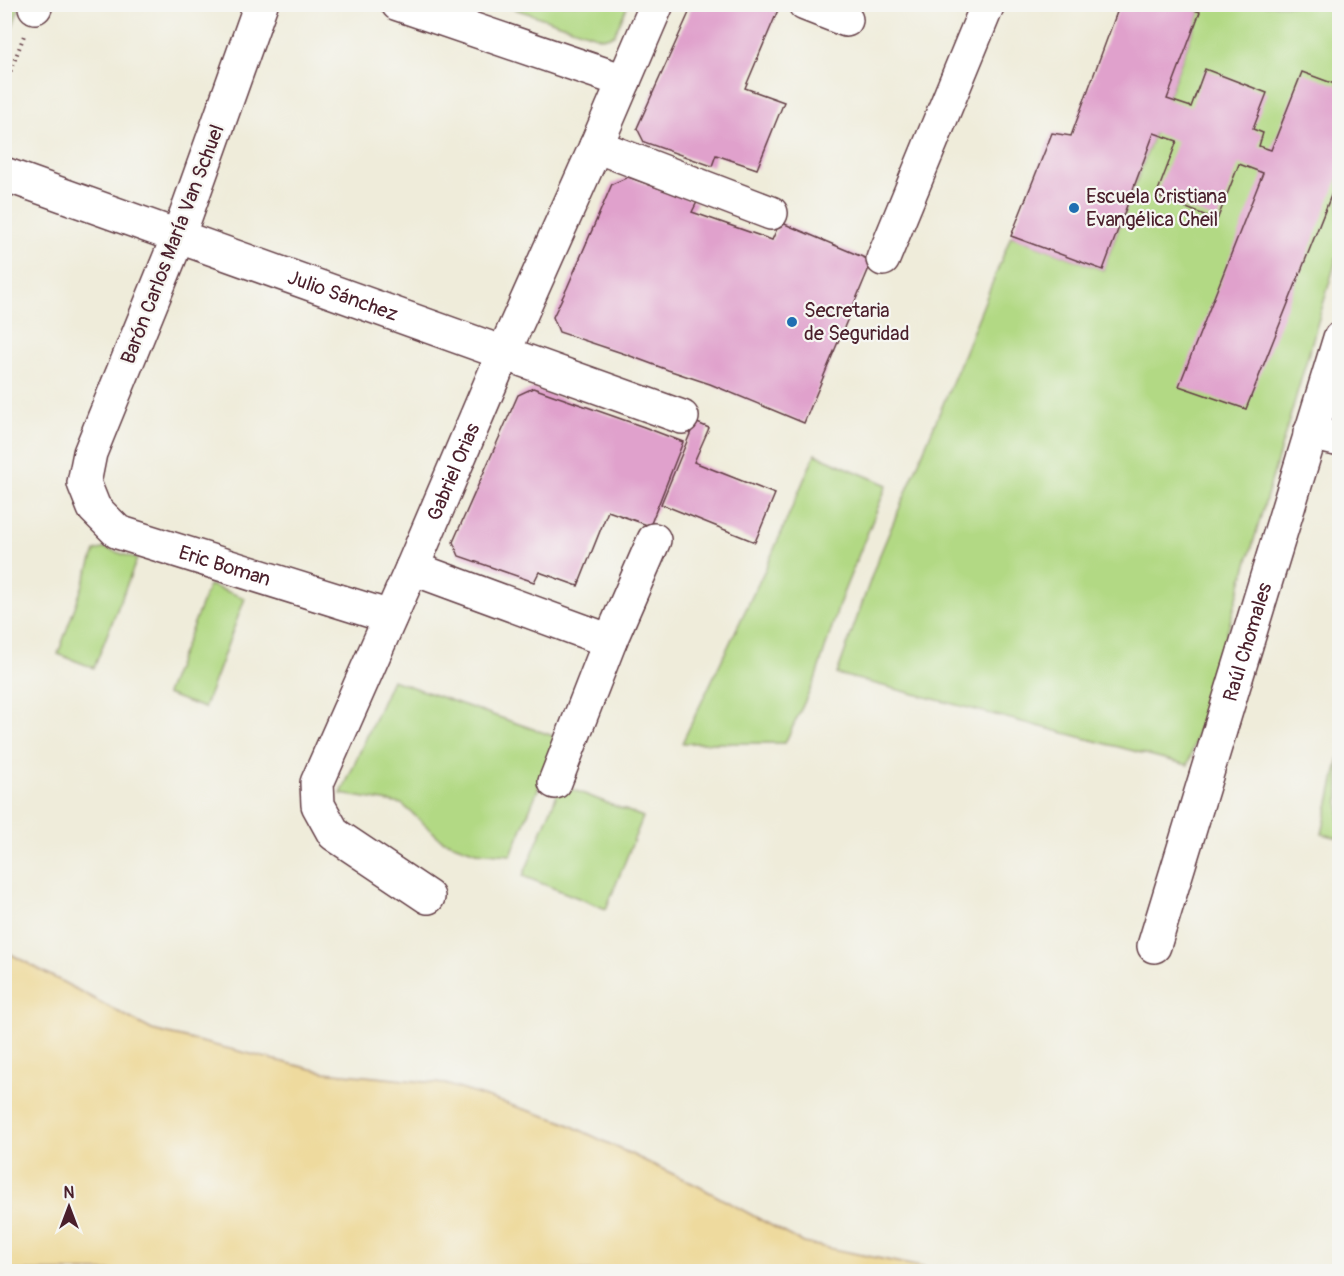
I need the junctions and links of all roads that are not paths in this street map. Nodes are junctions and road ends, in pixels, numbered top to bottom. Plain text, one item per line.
1 (261, 4) edge
2 (398, 4) edge
3 (657, 4) edge
4 (805, 4) edge
5 (988, 4) edge
6 (846, 20) dead end
7 (624, 81) junction
8 (596, 146) junction
9 (5, 174) edge
10 (771, 213) dead end
11 (178, 237) junction
12 (883, 259) dead end
13 (1340, 338) edge
14 (504, 352) junction
15 (682, 417) dead end
16 (1325, 436) edge
17 (84, 483) joint
18 (654, 540) dead end
19 (412, 568) junction
20 (390, 617) junction
21 (610, 641) junction
22 (555, 782) dead end
23 (428, 897) dead end
24 (1154, 946) dead end

1 - 11 street, Barón Carlos María Van Schuel
2 - 7 street
3 - 7 street, Gabriel Orias
4 - 6 street
5 - 12 street
7 - 8 street, Gabriel Orias
8 - 10 street
8 - 14 street, Gabriel Orias
9 - 11 street, Julio Sánchez
11 - 14 street, Julio Sánchez
11 - 17 street, Barón Carlos María Van Schuel
13 - 16 street, Raúl Chomales
14 - 15 street, Julio Sánchez
14 - 19 street, Gabriel Orias
16 - 24 street, Raúl Chomales
17 - 20 street, Eric Boman
18 - 21 street
19 - 20 street, Gabriel Orias
19 - 21 street
20 - 23 street, Gabriel Orias
21 - 22 street

